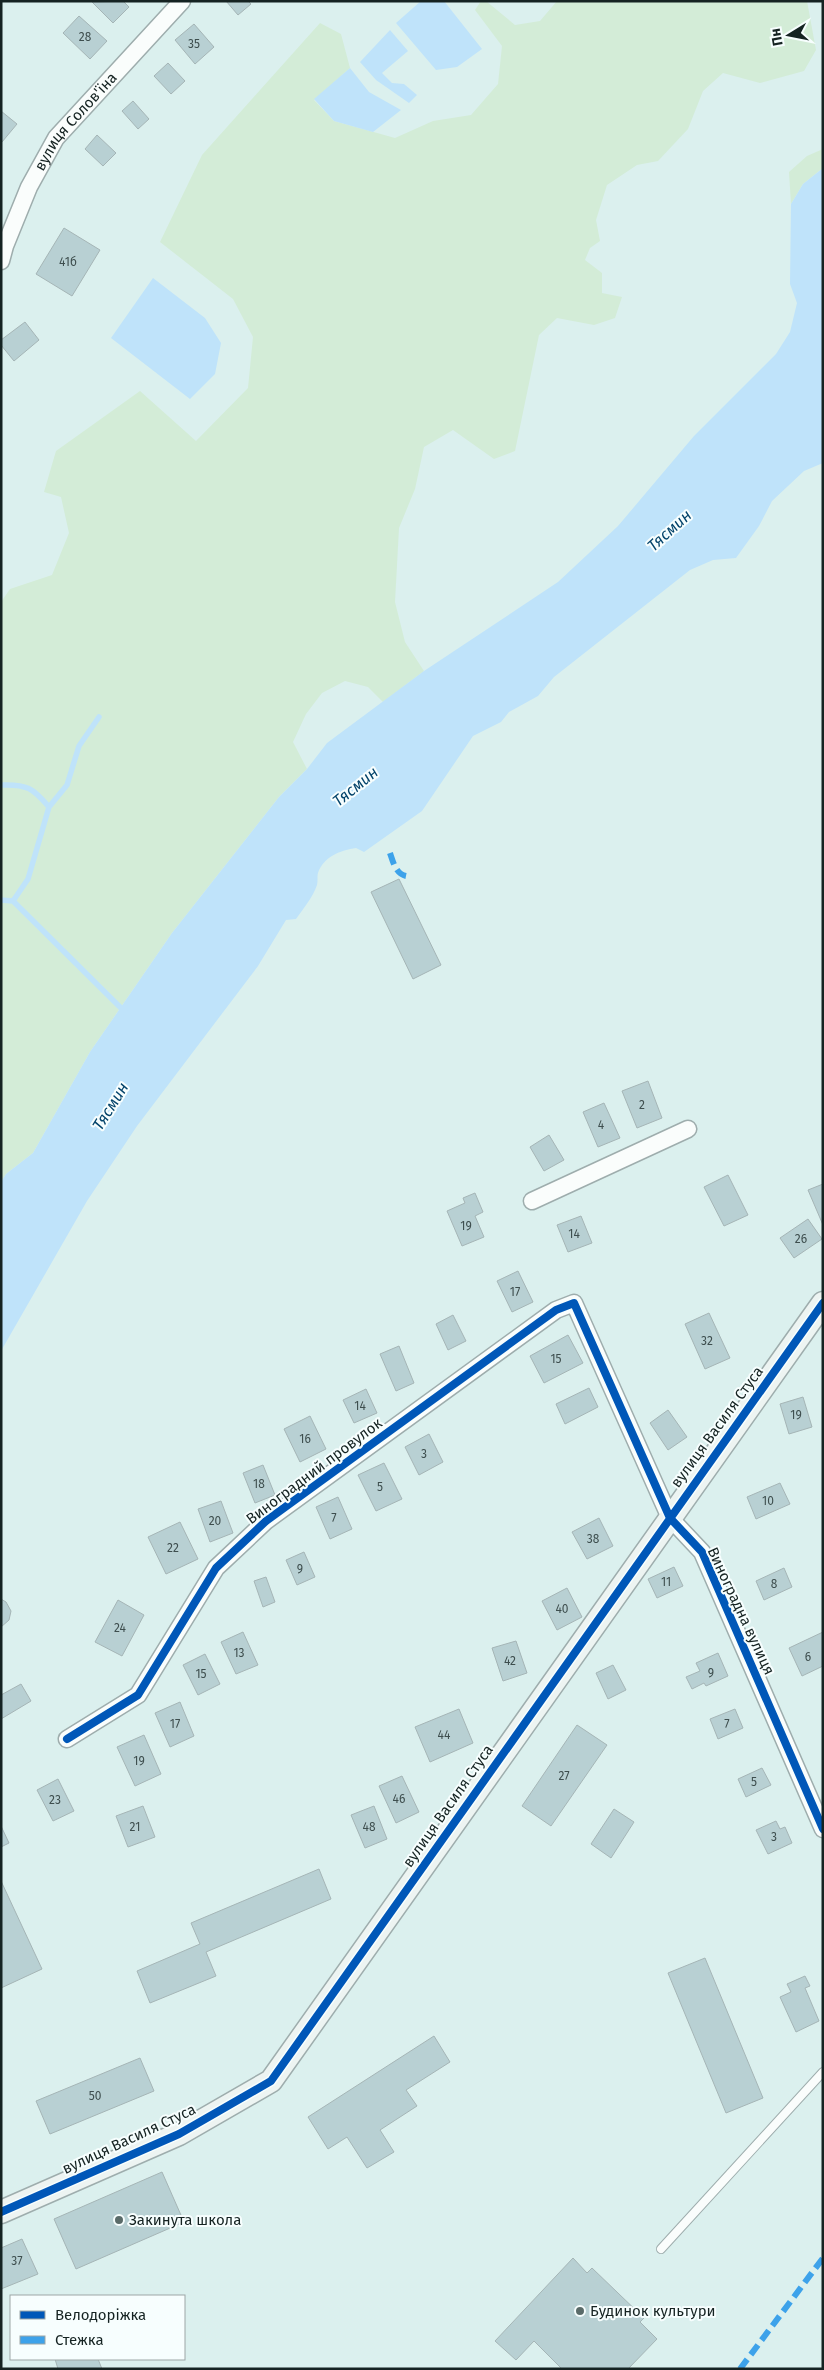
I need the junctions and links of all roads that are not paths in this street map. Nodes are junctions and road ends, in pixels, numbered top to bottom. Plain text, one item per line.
1 (182, 1) edge
2 (2, 251) edge
3 (688, 1129) dead end
4 (532, 1201) dead end
5 (574, 1302) joint
6 (823, 1303) edge
7 (670, 1518) junction
8 (67, 1738) dead end
9 (823, 1829) edge
10 (823, 2072) edge
11 (1, 2212) edge
12 (661, 2249) dead end

1 - 2 street, вулиця Солов'їна
3 - 4 street
5 - 7 street, Виноградна вулиця
5 - 8 street, Виноградний провулок
6 - 7 street, вулиця Василя Стуса
7 - 9 street, Виноградна вулиця
7 - 11 street, вулиця Василя Стуса
10 - 12 lane

